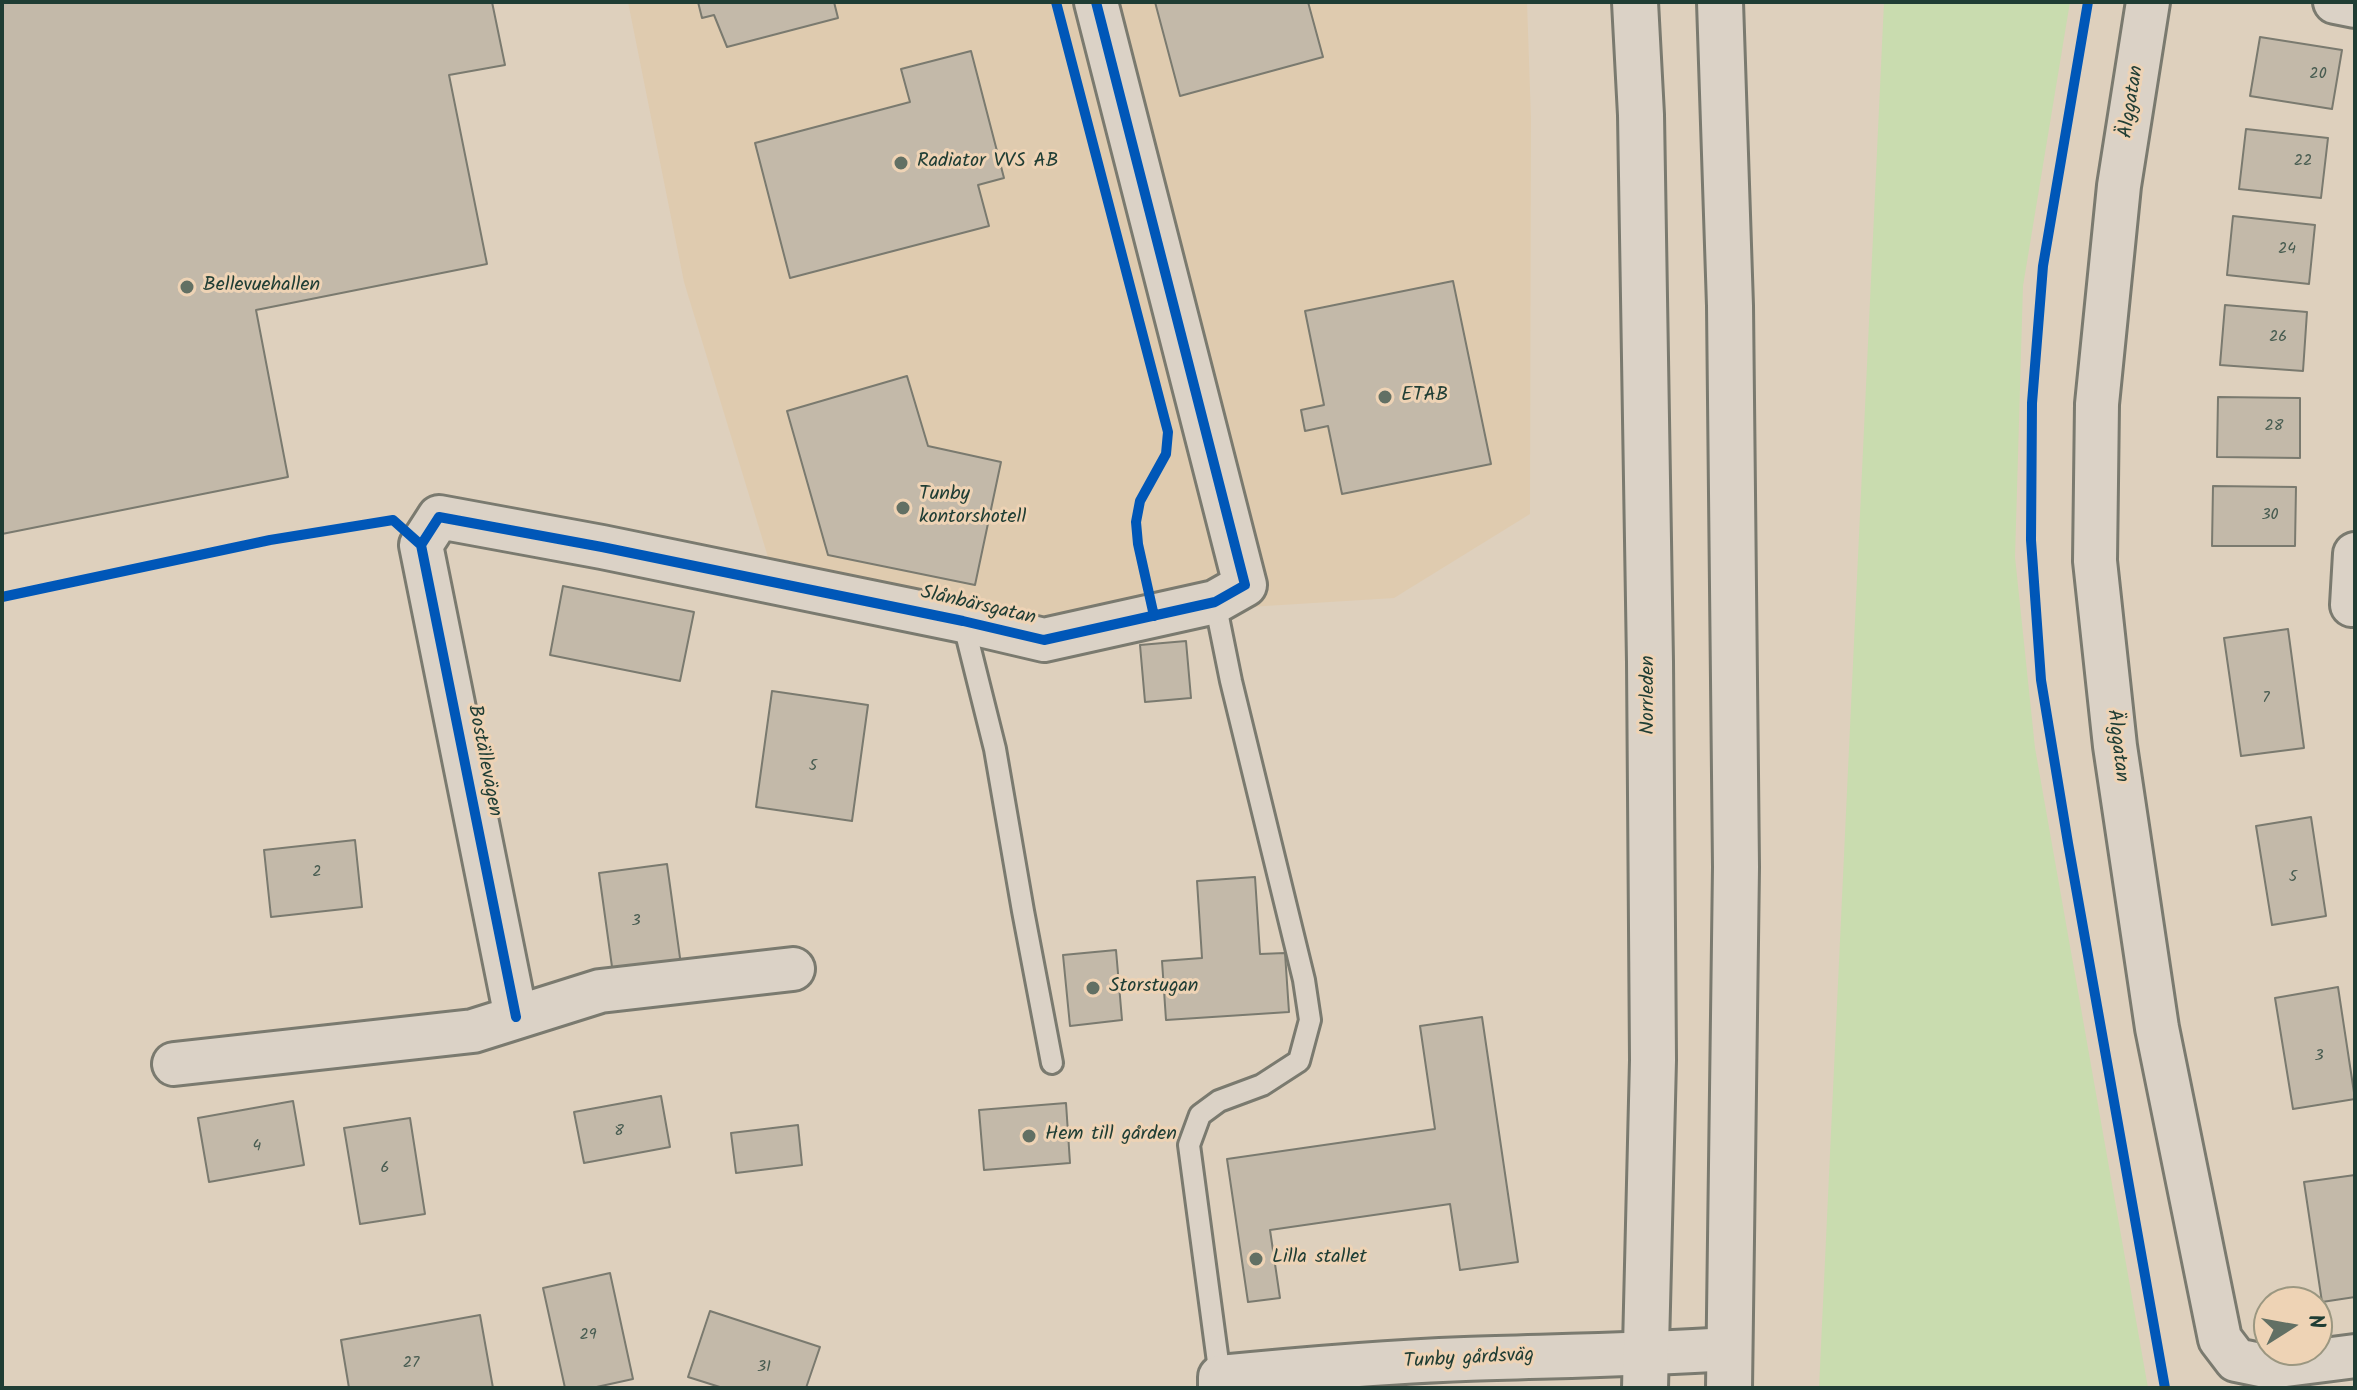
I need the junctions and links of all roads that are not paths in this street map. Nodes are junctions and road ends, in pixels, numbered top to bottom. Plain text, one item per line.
1 (1096, 2) edge
2 (1635, 2) edge
3 (1720, 2) edge
4 (2148, 2) edge
5 (2335, 2) edge
6 (2355, 6) edge
7 (439, 517) joint
8 (2355, 554) edge
9 (1215, 602) junction
10 (2352, 605) dead end
11 (963, 621) junction
12 (793, 969) dead end
13 (516, 1017) junction
14 (1052, 1063) dead end
15 (174, 1064) dead end
16 (2355, 1356) edge
17 (1729, 1369) edge
18 (1645, 1371) edge
19 (1220, 1382) edge

1 - 9 street, Slånbärsgatan
2 - 18 main road, Norrleden
3 - 17 main road
4 - 16 street, Älggatan
5 - 6 street
7 - 11 street, Slånbärsgatan
7 - 13 street, Boställevägen
8 - 10 street
9 - 11 street, Slånbärsgatan
9 - 19 lane
11 - 14 lane
12 - 13 street
13 - 15 street
17 - 18 street, Tunby gårdsväg
18 - 19 street, Tunby gårdsväg

